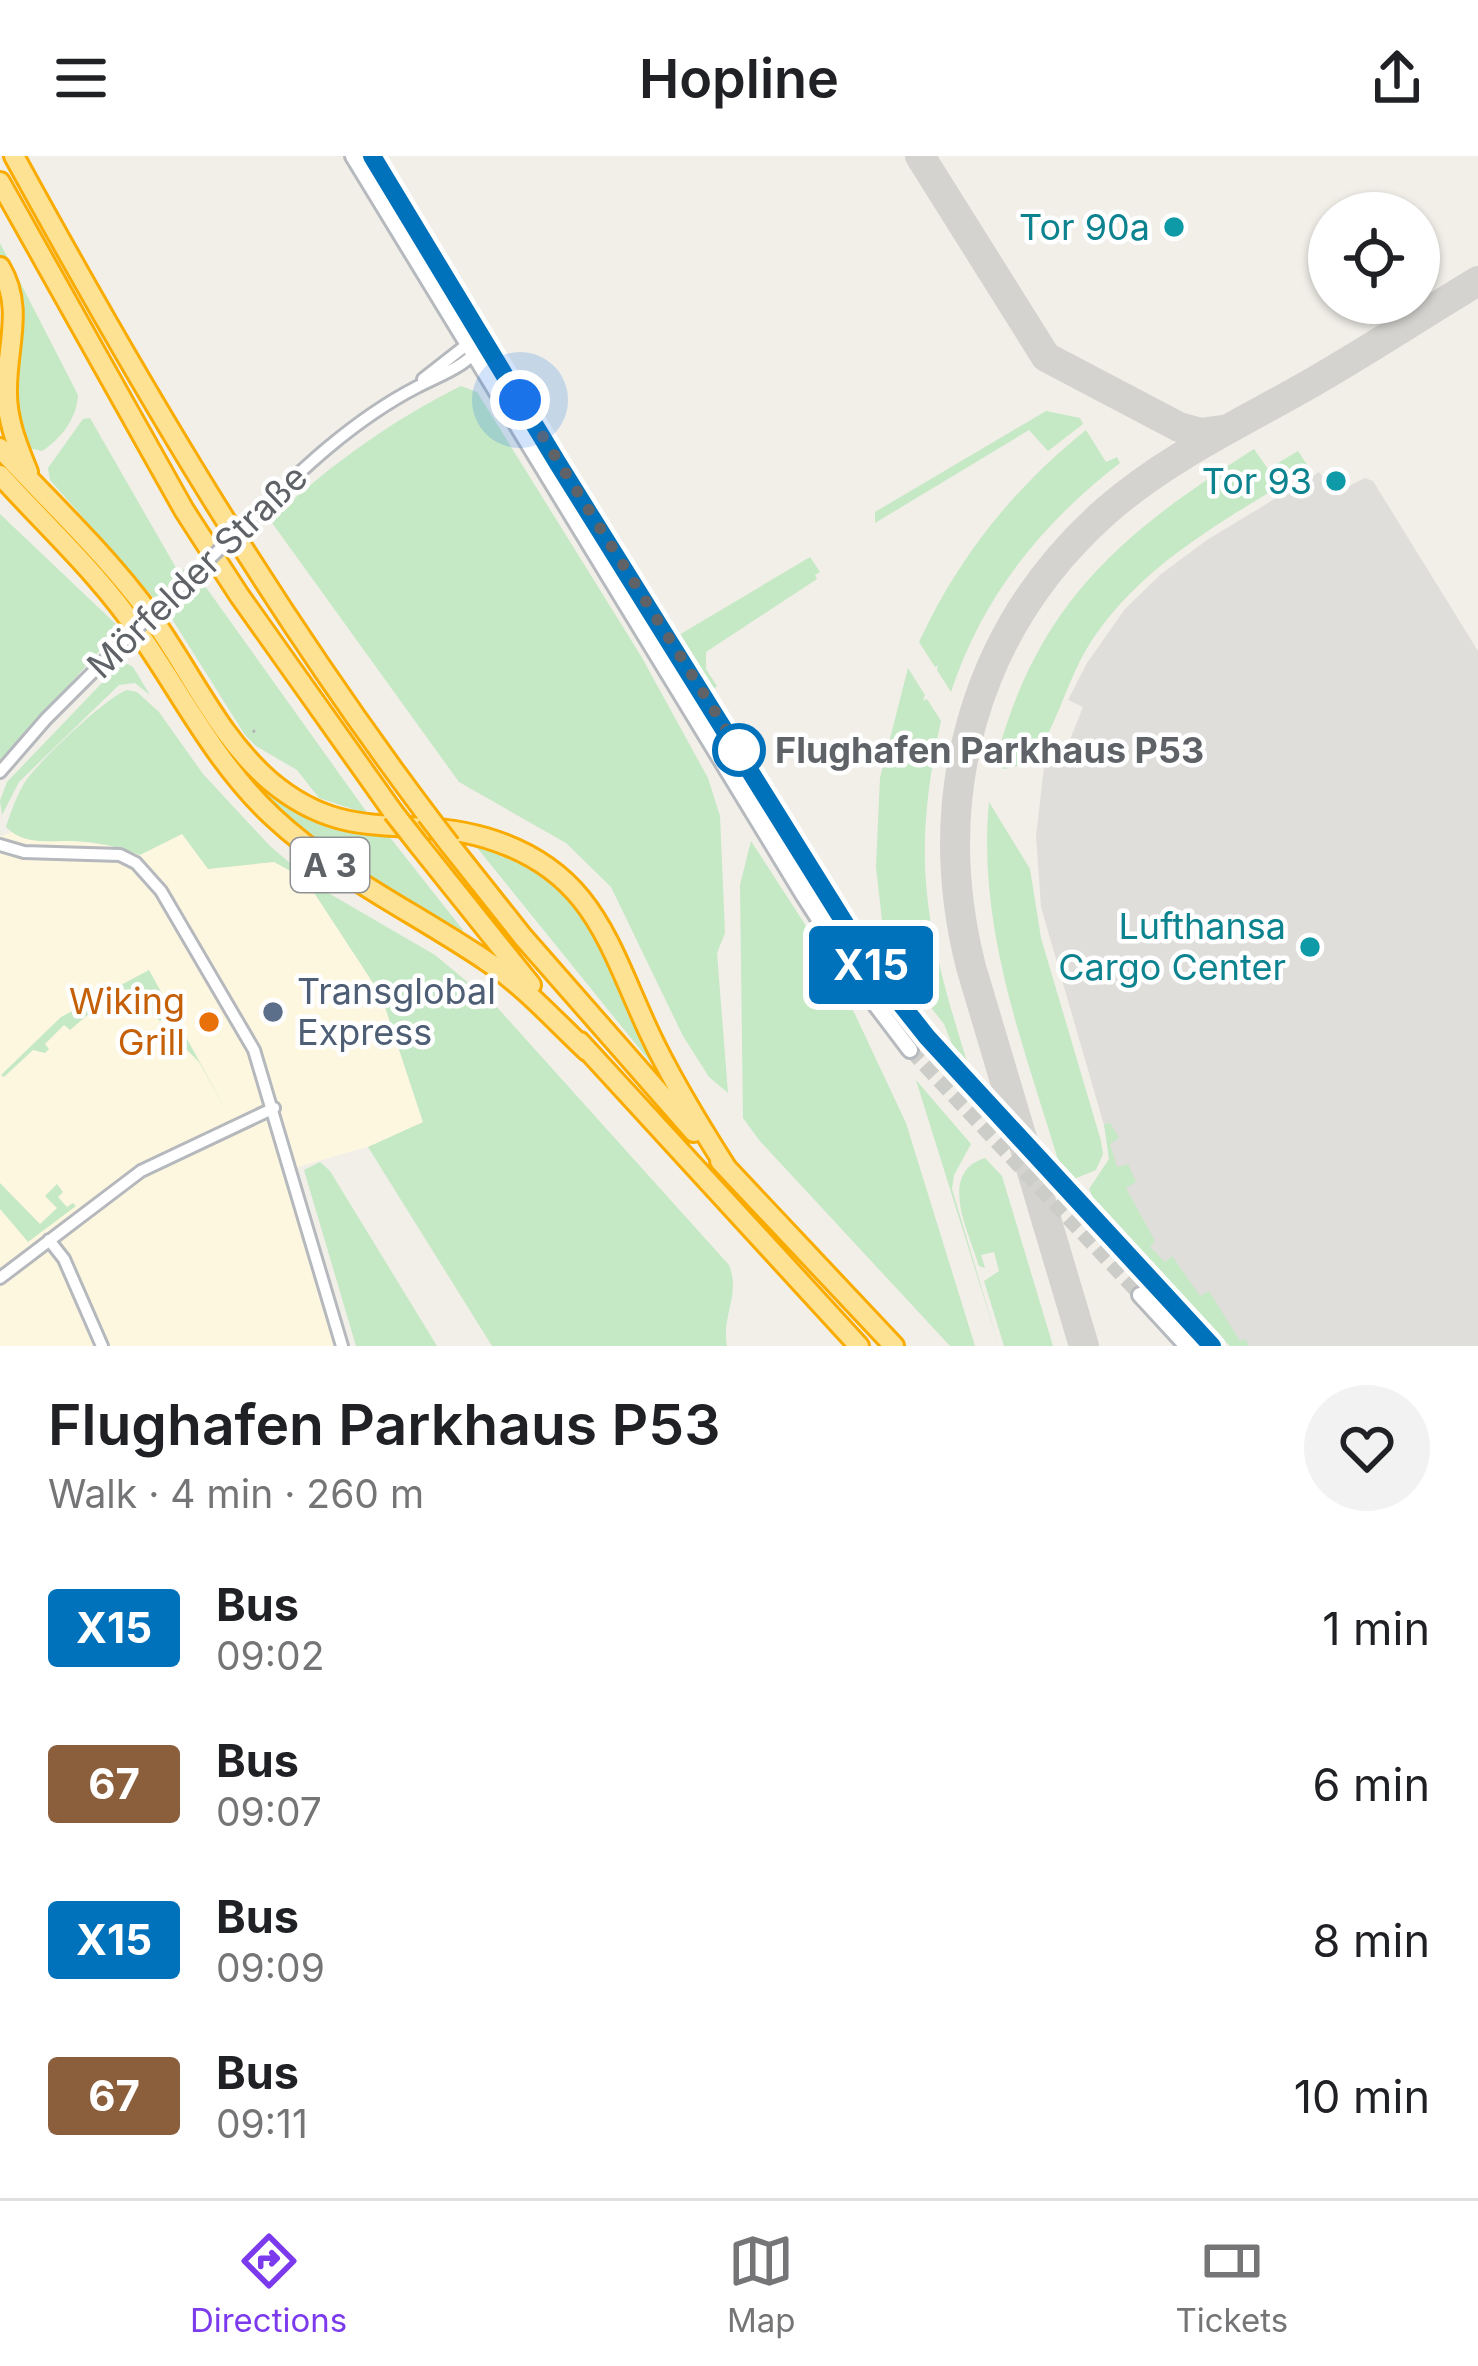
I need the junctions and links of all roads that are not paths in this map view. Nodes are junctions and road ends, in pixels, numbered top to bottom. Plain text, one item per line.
1 (14, 156) edge
2 (366, 158) edge
3 (0, 182) edge
4 (0, 267) edge
5 (0, 282) edge
6 (0, 320) edge
7 (484, 340) junction
8 (471, 350) junction
9 (0, 448) edge
10 (0, 475) edge
11 (0, 485) edge
12 (29, 494) junction
13 (80, 548) junction
14 (0, 772) edge
15 (0, 845) edge
16 (927, 1037) tunnel mouth
17 (910, 1050) tunnel mouth
18 (587, 1051) junction
19 (274, 1108) junction
20 (726, 1167) junction
21 (49, 1240) junction
22 (0, 1278) edge
23 (1154, 1282) tunnel mouth
24 (1140, 1295) tunnel mouth
25 (101, 1346) edge
26 (342, 1346) edge
27 (860, 1346) edge
28 (893, 1346) edge
29 (1186, 1346) edge
30 (1212, 1346) edge

1 - 20 highway, bridge
2 - 7 street
2 - 8 street
3 - 18 highway, A 3, bridge
4 - 12 highway
5 - 6 highway
7 - 8 street, Mörfelder Straße
7 - 16 street
8 - 14 street, Mörfelder Straße, bridge
8 - 17 street
9 - 12 highway
10 - 12 highway
11 - 12 highway
12 - 13 highway
13 - 18 highway, A 3
13 - 20 highway
15 - 19 street
18 - 27 highway, A 3
19 - 21 street
19 - 26 street
20 - 28 highway
21 - 22 street
21 - 25 street
23 - 30 street
24 - 29 street

